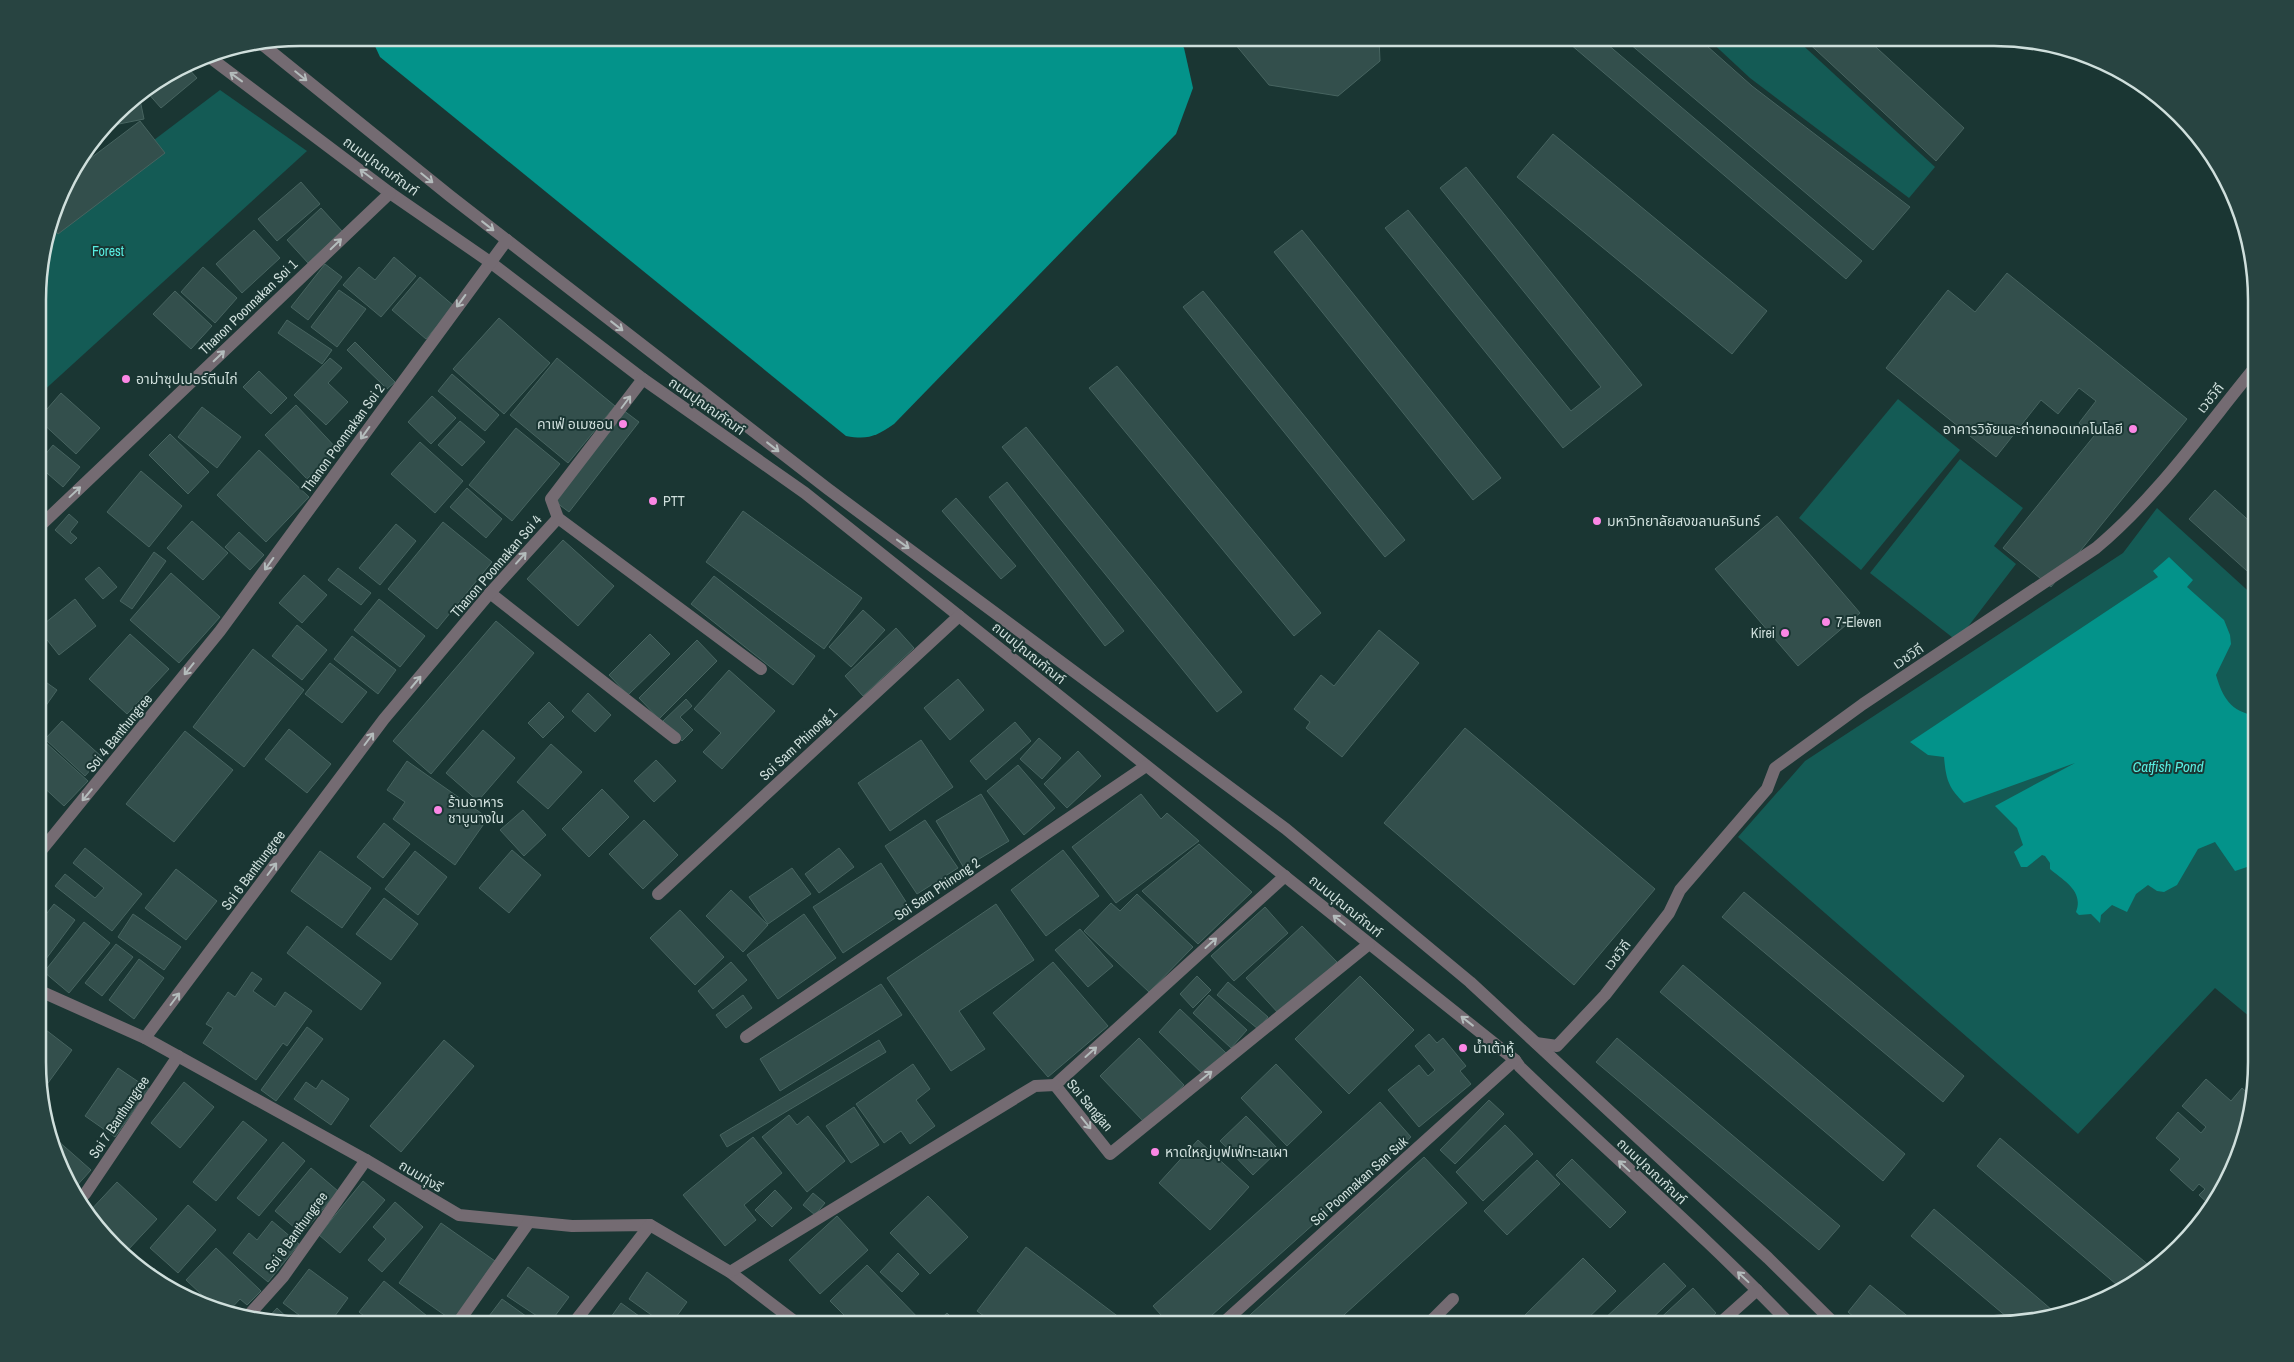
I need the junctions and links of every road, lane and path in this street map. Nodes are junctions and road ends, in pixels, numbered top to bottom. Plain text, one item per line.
1 (267, 48) edge
2 (215, 61) edge
3 (390, 193) junction
4 (507, 240) junction
5 (490, 262) junction
6 (2248, 376) edge
7 (643, 379) junction
8 (558, 518) junction
9 (46, 520) edge
10 (490, 593) junction
11 (959, 616) junction
12 (220, 631) joint
13 (760, 669) dead end
14 (384, 719) joint
15 (675, 738) dead end
16 (1146, 766) junction
17 (46, 845) edge
18 (1285, 876) junction
19 (658, 894) dead end
20 (1369, 944) junction
21 (46, 994) edge
22 (746, 1037) dead end
23 (145, 1038) junction
24 (1536, 1043) junction
25 (178, 1056) junction
26 (1515, 1060) junction
27 (1055, 1085) junction
28 (366, 1160) junction
29 (85, 1194) dead end
30 (529, 1222) junction
31 (650, 1224) junction
32 (730, 1272) junction
33 (1757, 1290) junction
34 (1454, 1299) dead end
35 (253, 1311) edge
36 (463, 1316) edge
37 (579, 1316) edge
38 (788, 1316) edge
39 (1231, 1316) edge
40 (1436, 1316) edge
41 (1728, 1316) edge
42 (1782, 1316) edge
43 (1827, 1316) edge

1 -> 4 street, ถนนปุณณกัณฑ์
3 -> 2 street, ถนนปุณณกัณฑ์
3 - 5 street, ถนนปุณณกัณฑ์
9 -> 3 street, Thanon Poonnakan Soi 1
4 - 5 street, Thanon Poonnakan Soi 2
4 -> 24 street, ถนนปุณณกัณฑ์
5 - 7 street, ถนนปุณณกัณฑ์
5 -> 12 street, Thanon Poonnakan Soi 2
6 - 24 street, เวชวิถี
8 -> 7 street, Thanon Poonnakan Soi 4
7 - 11 street, ถนนปุณณกัณฑ์
10 -> 8 street, Thanon Poonnakan Soi 4
8 - 13 street
14 -> 10 street, Thanon Poonnakan Soi 4
10 - 15 street
11 - 16 street, ถนนปุณณกัณฑ์
11 - 19 street, Soi Sam Phinong 1
12 -> 17 street, Soi 4 Banthungree
23 -> 14 street, Soi 6 Banthungree
16 - 18 street, ถนนปุณณกัณฑ์
16 - 22 street, Soi Sam Phinong 2
20 -> 18 street, ถนนปุณณกัณฑ์
27 -> 18 street
26 -> 20 street, ถนนปุณณกัณฑ์
27 -> 20 street, Soi Sangjan
21 - 23 street, ถนนทุ่งรี
23 - 25 street, ถนนทุ่งรี
24 - 43 street, ถนนปุณณกัณฑ์
25 - 28 street, ถนนทุ่งรี
25 - 29 street, Soi 7 Banthungree
33 -> 26 street, ถนนปุณณกัณฑ์
26 - 39 street, Soi Poonnakan San Suk
27 - 32 street, Soi Sangjan
28 - 30 street, ถนนทุ่งรี
28 - 35 street, Soi 8 Banthungree
30 - 31 street, ถนนทุ่งรี
30 - 36 street
31 - 32 street
31 - 37 street
32 - 38 street
33 - 41 street
33 - 42 street, ถนนปุณณกัณฑ์
34 - 40 street

